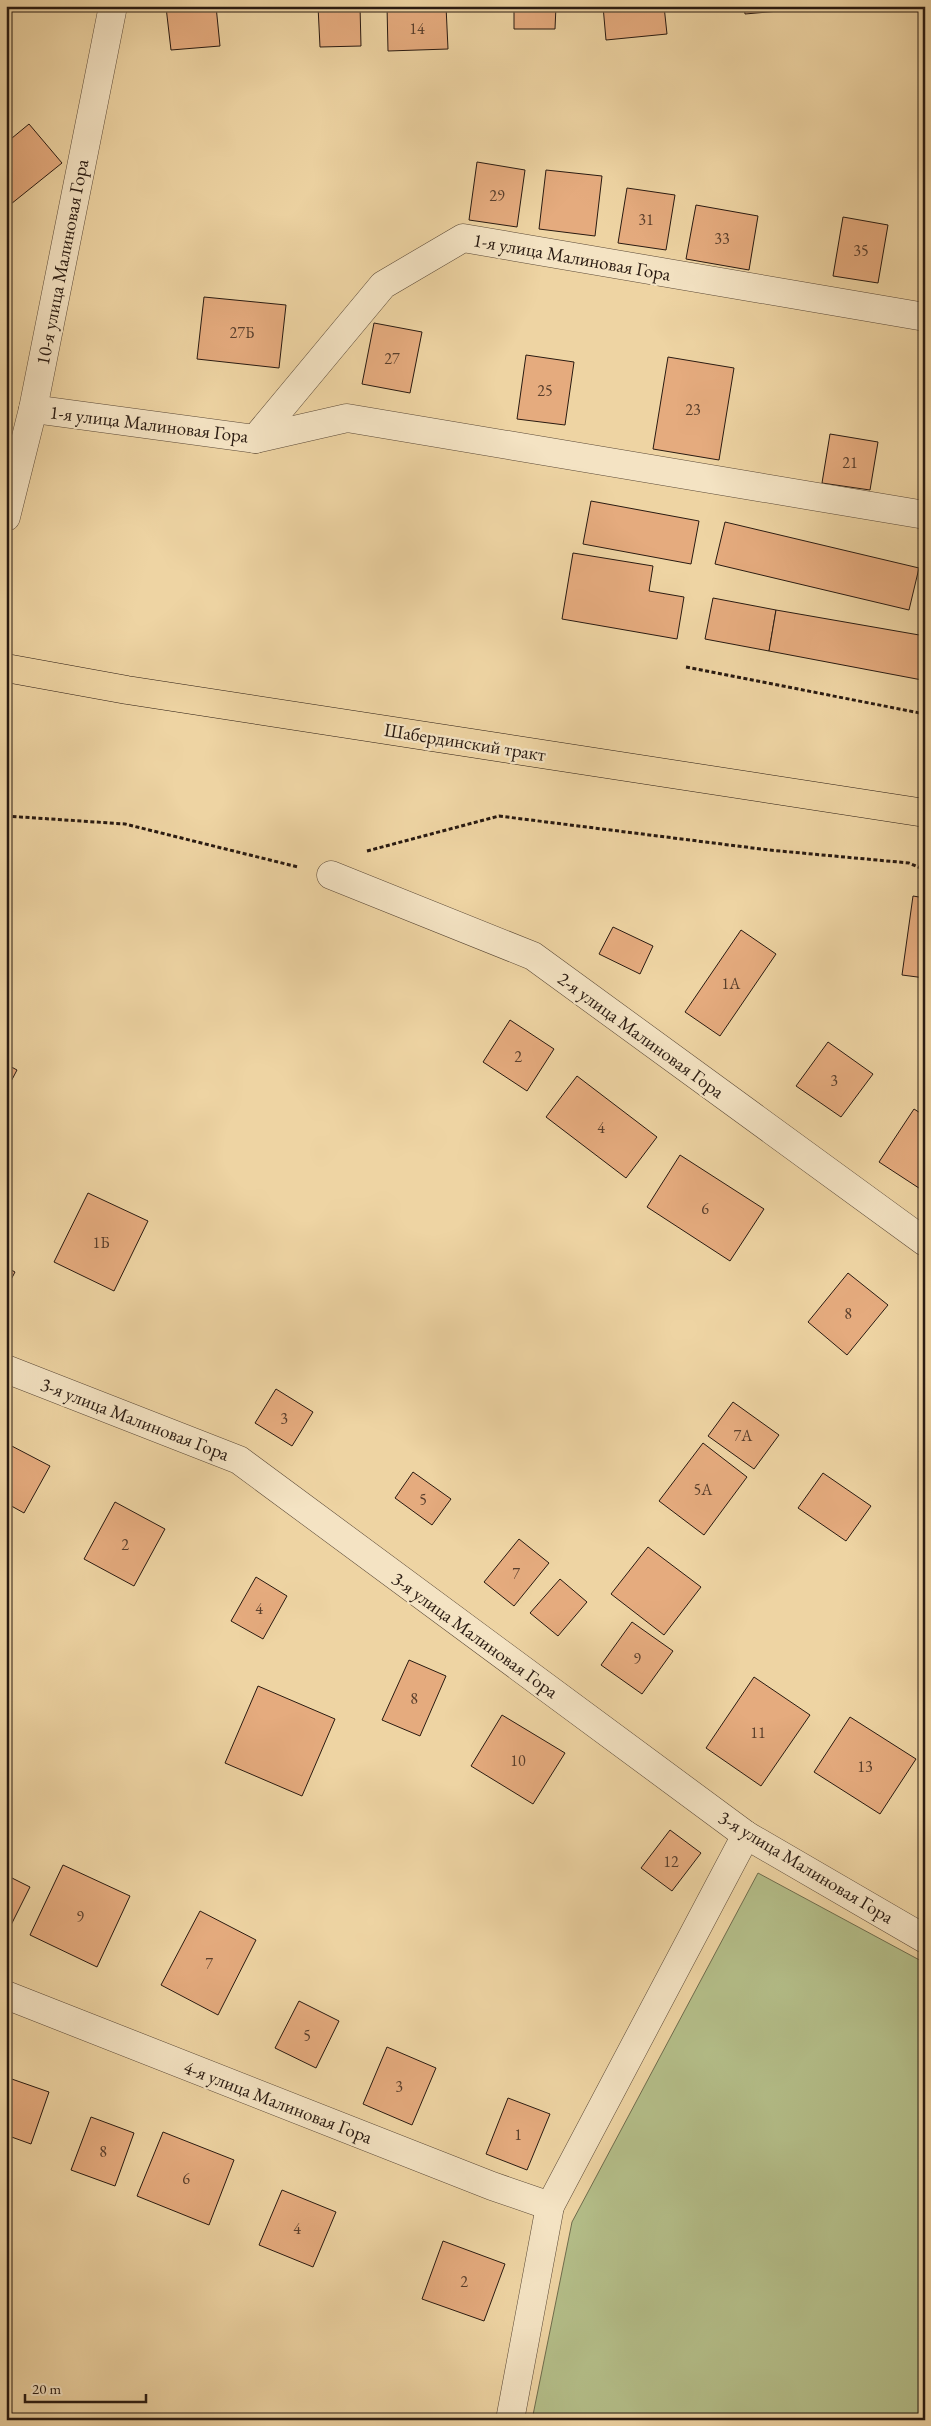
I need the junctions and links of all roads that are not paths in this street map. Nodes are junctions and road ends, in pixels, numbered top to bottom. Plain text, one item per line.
1 (113, 6) edge
2 (925, 317) edge
3 (33, 409) junction
4 (255, 440) junction
5 (925, 515) edge
6 (6, 517) edge
7 (6, 668) edge
8 (925, 813) edge
9 (331, 875) road end
10 (925, 1242) edge
11 (6, 1369) edge
12 (746, 1835) junction
13 (925, 1939) edge
14 (6, 1995) edge
15 (550, 2206) junction
16 (510, 2420) edge

1 - 3 street, 10-я улица Малиновая Гора
2 - 4 street, 1-я улица Малиновая Гора
3 - 4 street, 1-я улица Малиновая Гора
3 - 6 street, 10-я улица Малиновая Гора
4 - 5 street
7 - 8 main road, Шабердинский тракт
9 - 10 street, 2-я улица Малиновая Гора
11 - 12 street, 3-я улица Малиновая Гора
12 - 13 street, 3-я улица Малиновая Гора
12 - 15 street
14 - 15 street, 4-я улица Малиновая Гора
15 - 16 street

